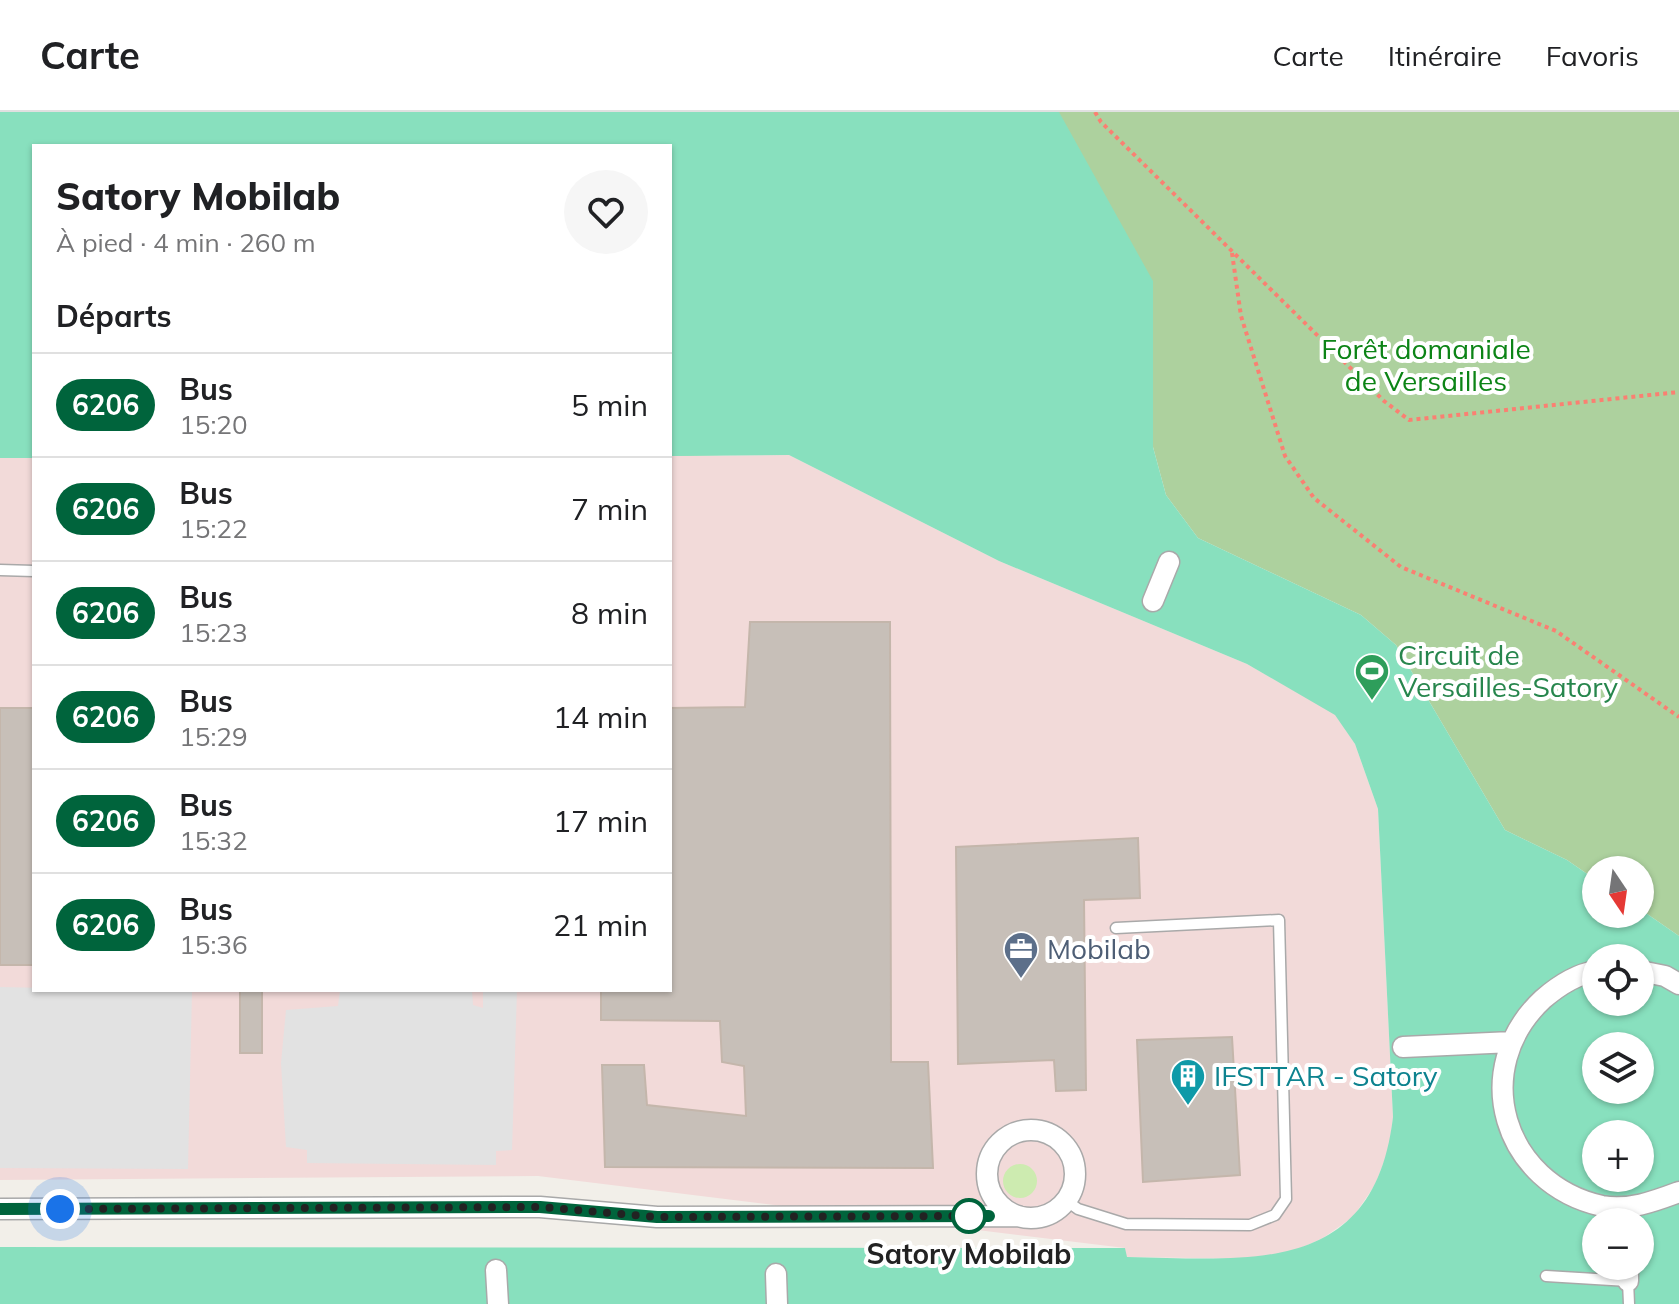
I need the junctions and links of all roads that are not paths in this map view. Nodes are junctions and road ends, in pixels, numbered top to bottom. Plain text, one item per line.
1 (1169, 562) dead end
2 (0, 570) edge
3 (32, 571) edge
4 (1153, 601) dead end
5 (1116, 928) dead end
6 (1654, 974) edge
7 (1582, 977) edge
8 (1679, 984) edge
9 (1512, 1042) junction
10 (1403, 1047) dead end
11 (990, 1190) junction
12 (1679, 1192) edge
13 (1067, 1201) junction
14 (1610, 1208) edge
15 (1640, 1208) edge
16 (0, 1209) edge
17 (964, 1216) junction
18 (1018, 1216) junction
19 (496, 1270) dead end
20 (776, 1274) dead end
21 (1582, 1275) edge
22 (1546, 1276) dead end
23 (1628, 1280) edge
24 (498, 1304) edge
25 (777, 1304) edge
26 (1629, 1304) edge

1 - 4 street
2 - 3 lane
5 - 13 lane
6 - 8 street
7 - 9 street
9 - 10 street
9 - 14 street
11 - 13 street
11 - 17 street
11 - 18 street
12 - 15 street
13 - 18 street
16 - 17 street
17 - 18 street
19 - 24 street
20 - 25 street
21 - 22 lane
23 - 26 lane

